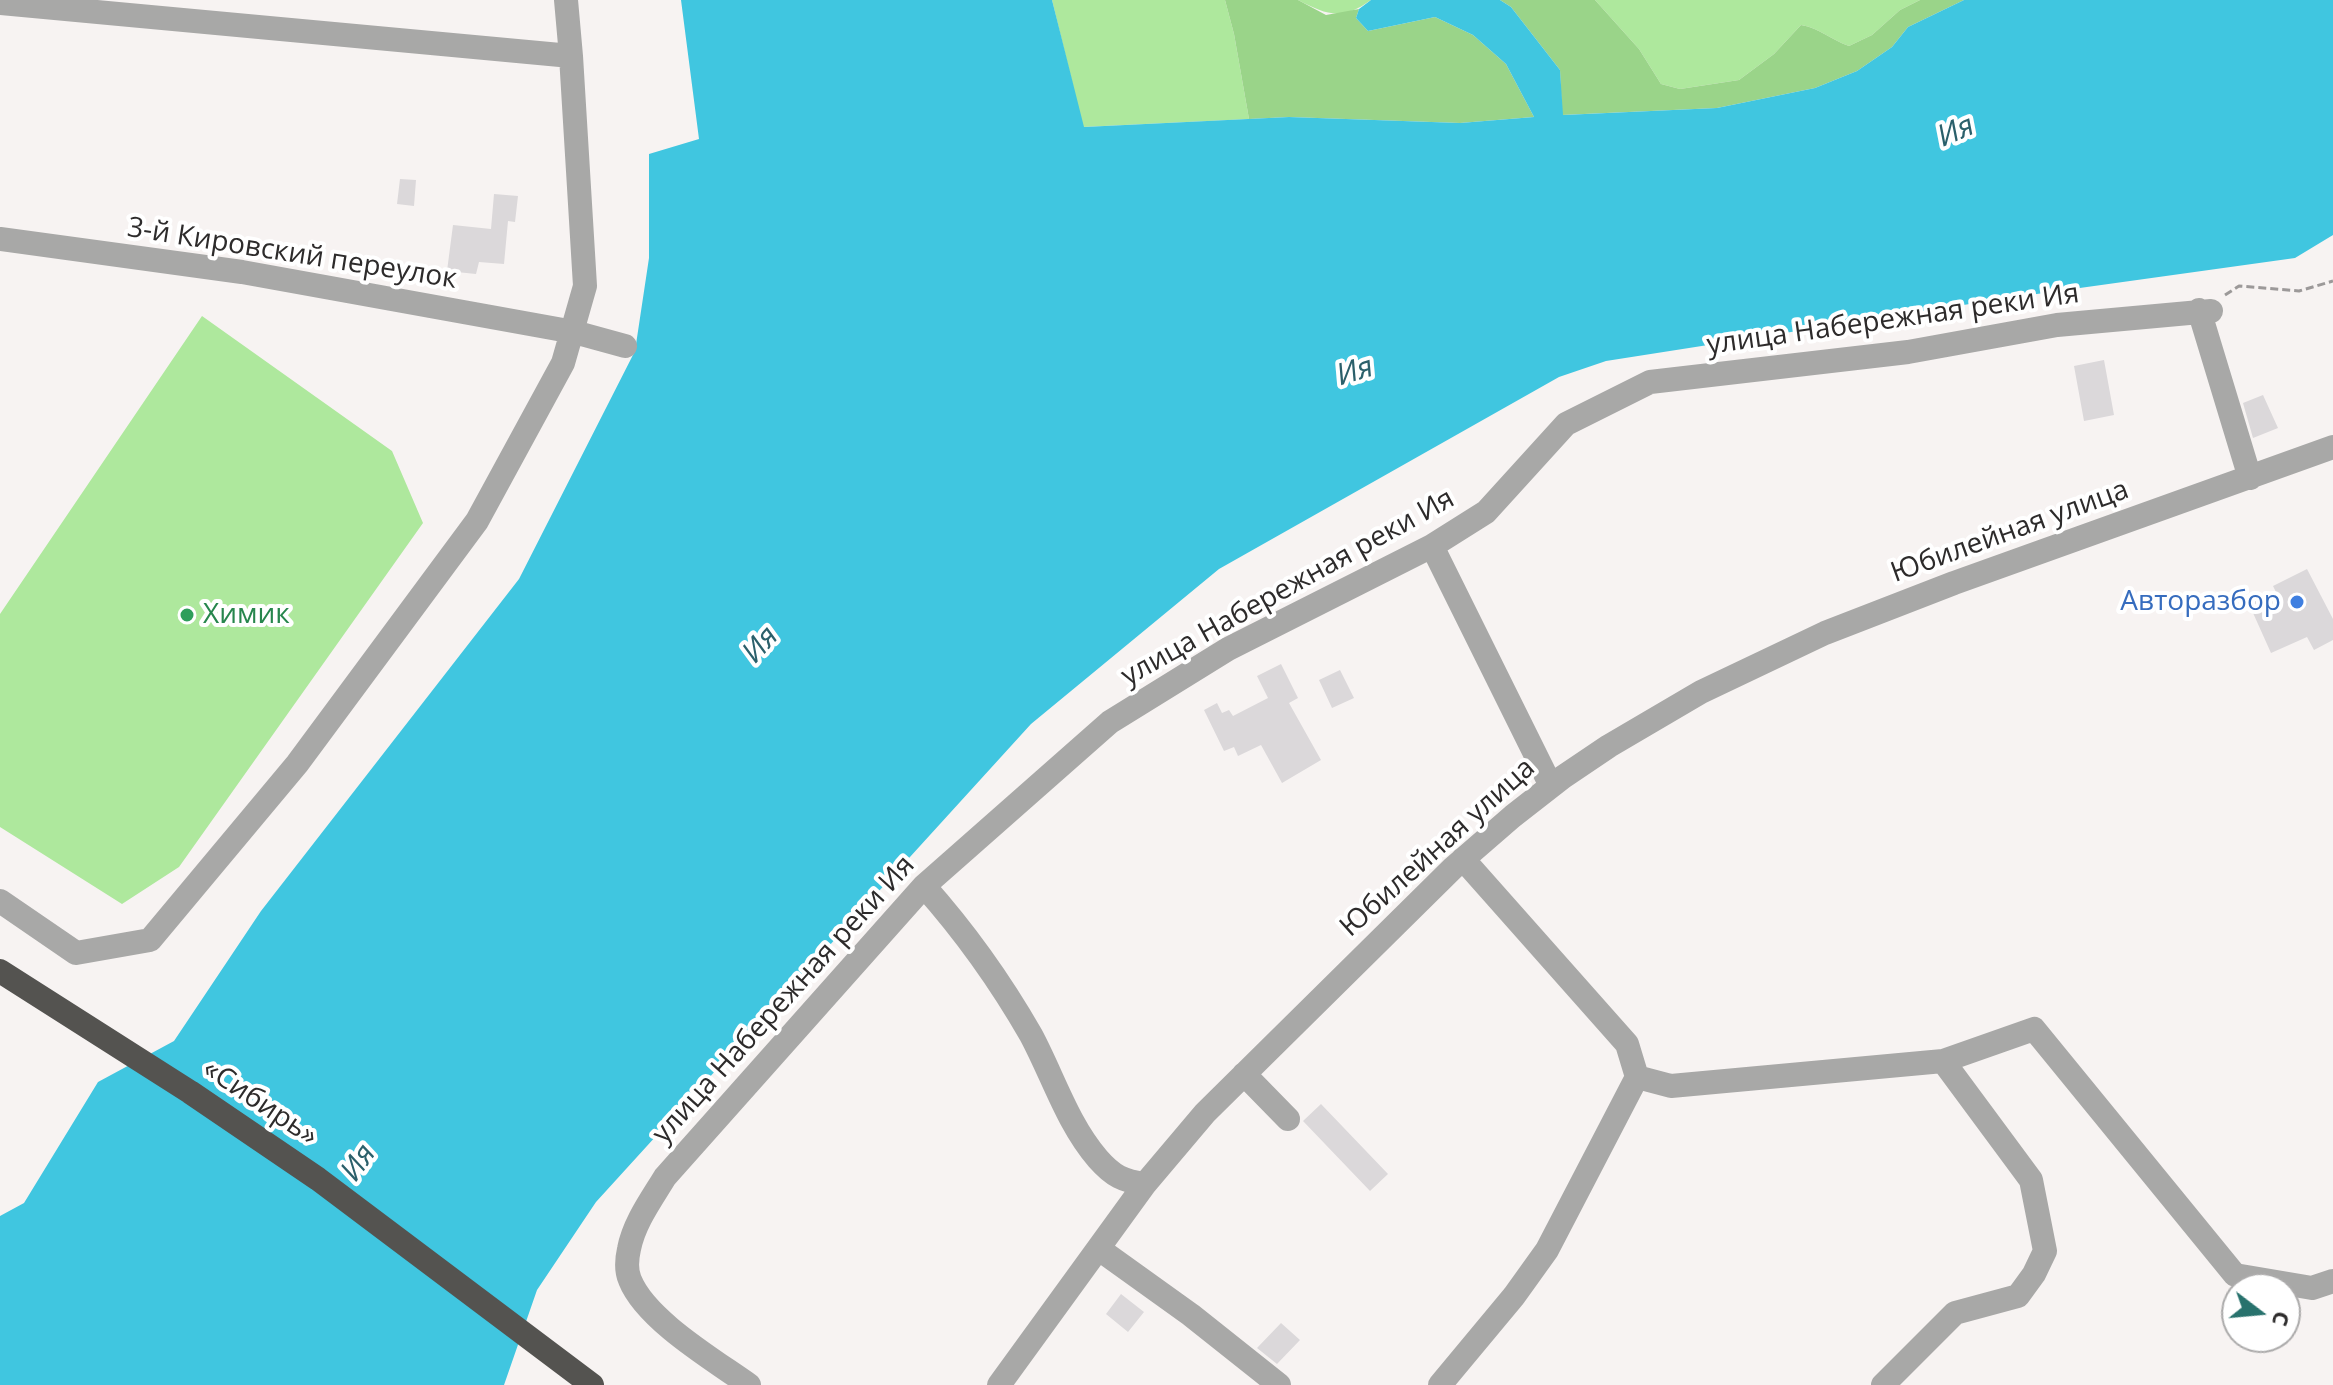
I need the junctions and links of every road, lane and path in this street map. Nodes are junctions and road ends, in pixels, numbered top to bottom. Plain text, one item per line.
1 (566, 0) edge
2 (0, 3) edge
3 (571, 56) junction
4 (0, 239) edge
5 (2333, 281) edge
6 (2205, 310) junction
7 (574, 332) junction
8 (625, 346) dead end
9 (2333, 447) edge
10 (2250, 478) junction
11 (1432, 546) junction
12 (1551, 786) junction
13 (1463, 859) junction
14 (924, 886) junction
15 (0, 901) edge
16 (0, 971) edge
17 (1943, 1061) junction
18 (1244, 1074) junction
19 (1637, 1077) junction
20 (1288, 1119) dead end
21 (1145, 1184) junction
22 (1099, 1249) junction
23 (2333, 1281) edge
24 (592, 1385) edge
25 (749, 1385) edge
26 (999, 1385) edge
27 (1279, 1385) edge
28 (1440, 1385) edge
29 (1883, 1385) edge

1 - 3 street
2 - 3 street
3 - 7 street
4 - 7 street, 3-й Кировский переулок
5 - 6 path
6 - 10 street
6 - 11 street, улица Набережная реки Ия
7 - 8 street, 3-й Кировский переулок
7 - 15 street
9 - 10 street, Юбилейная улица
10 - 12 street, Юбилейная улица
11 - 12 street
11 - 14 street, улица Набережная реки Ия
12 - 13 street, Юбилейная улица
13 - 18 street, Юбилейная улица
13 - 19 street
14 - 21 street
14 - 25 street, улица Набережная реки Ия
16 - 24 highway, «Сибирь»
17 - 19 street
17 - 23 street
17 - 29 street
18 - 20 street
18 - 21 street, Юбилейная улица
19 - 28 street
21 - 22 street, Юбилейная улица
22 - 26 street, Юбилейная улица
22 - 27 street

